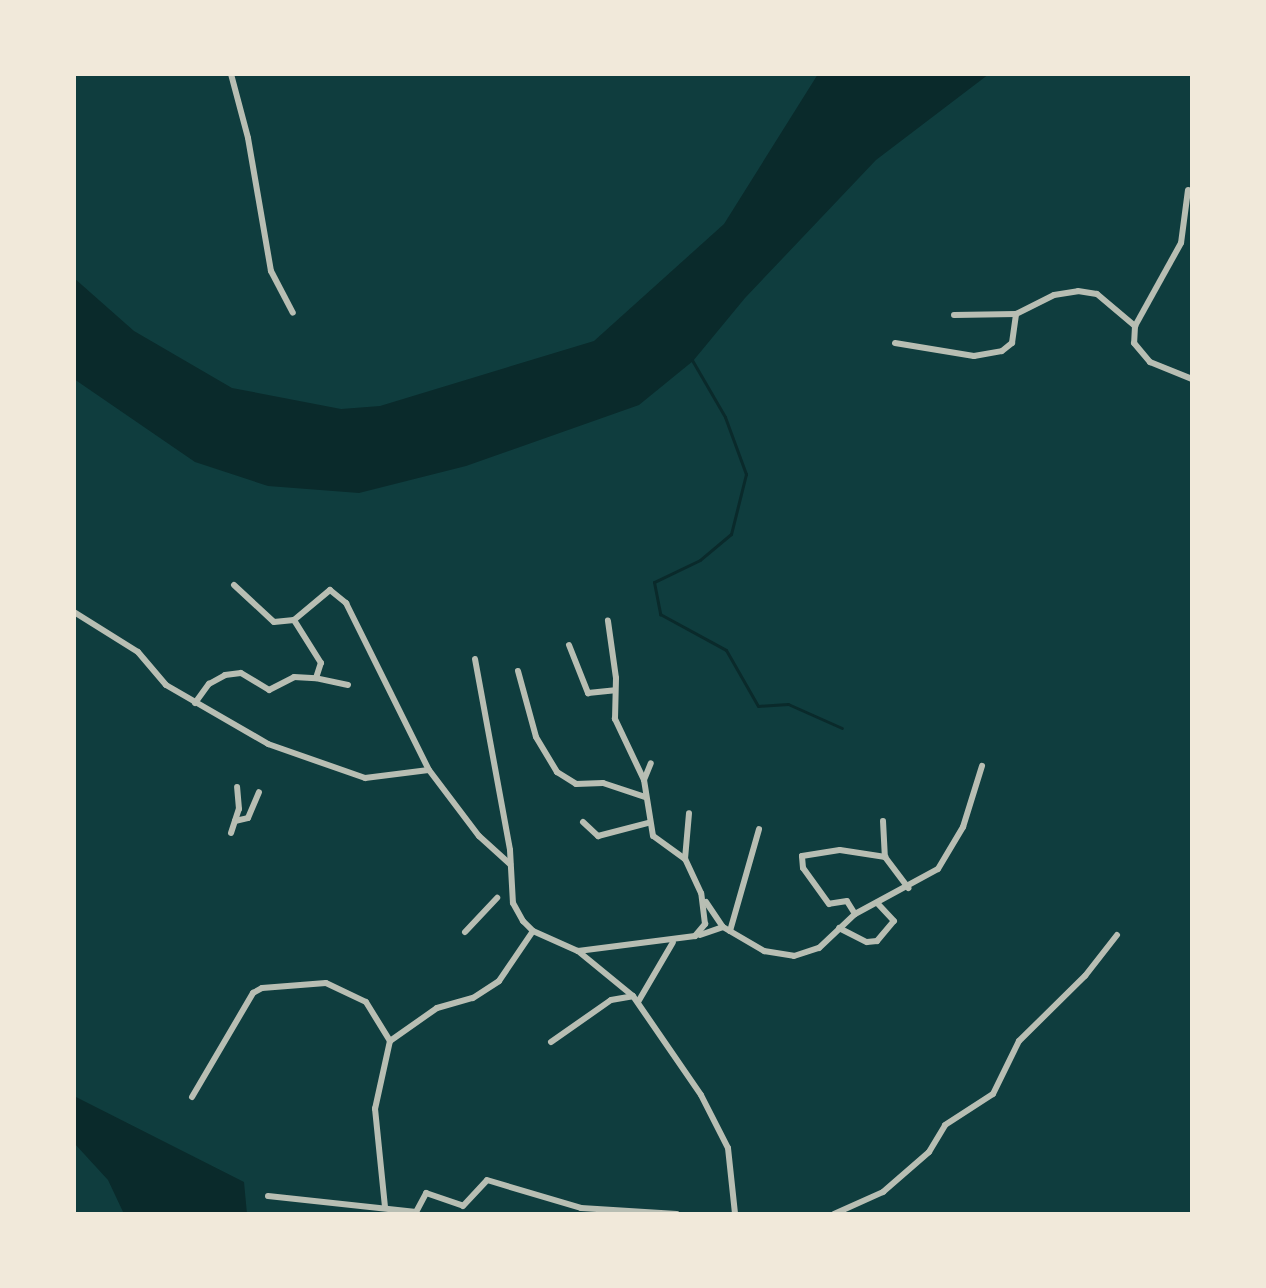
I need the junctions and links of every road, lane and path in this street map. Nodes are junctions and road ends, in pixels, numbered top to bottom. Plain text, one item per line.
1 (231, 74) edge
2 (1188, 190) dead end
3 (293, 313) dead end
4 (1016, 314) junction
5 (954, 315) dead end
6 (1135, 326) junction
7 (895, 343) dead end
8 (1192, 379) edge
9 (234, 585) dead end
10 (74, 612) edge
11 (294, 620) junction
12 (608, 621) dead end
13 (569, 645) dead end
14 (475, 659) dead end
15 (518, 671) dead end
16 (316, 678) junction
17 (348, 685) dead end
18 (615, 690) junction
19 (195, 703) junction
20 (651, 763) dead end
21 (982, 766) dead end
22 (429, 770) junction
23 (644, 780) junction
24 (237, 787) dead end
25 (259, 792) dead end
26 (645, 797) junction
27 (689, 813) dead end
28 (235, 821) junction
29 (883, 821) dead end
30 (583, 822) dead end
31 (648, 823) junction
32 (759, 829) dead end
33 (231, 833) dead end
34 (885, 857) junction
35 (685, 859) junction
36 (510, 864) junction
37 (908, 888) junction
38 (701, 893) junction
39 (497, 898) dead end
40 (877, 903) junction
41 (855, 914) junction
42 (839, 928) junction
43 (727, 929) junction
44 (533, 931) junction
45 (465, 932) dead end
46 (1117, 935) dead end
47 (695, 936) junction
48 (673, 942) junction
49 (578, 951) junction
50 (635, 999) junction
51 (390, 1041) junction
52 (551, 1042) dead end
53 (192, 1097) dead end
54 (268, 1196) dead end
55 (340, 1206) junction
56 (385, 1207) junction
57 (371, 1211) edge
58 (416, 1213) edge
59 (338, 1214) edge
60 (677, 1214) edge
61 (735, 1214) edge
62 (834, 1214) edge

1 - 3 street
2 - 6 street
4 - 5 street
4 - 6 street
4 - 7 street
6 - 8 street
9 - 11 street
10 - 19 street
11 - 16 street
11 - 22 street
12 - 18 street
13 - 18 street
14 - 36 street
15 - 26 street
16 - 17 street
16 - 19 street
18 - 23 street
19 - 22 street
20 - 23 street
21 - 37 street
22 - 36 street
23 - 26 street
24 - 28 street
25 - 28 street
26 - 31 street
27 - 35 street
28 - 33 street
29 - 34 street
30 - 31 street
31 - 35 street
32 - 43 street
34 - 37 street
34 - 41 street
35 - 38 street
36 - 44 street
37 - 40 street
38 - 43 street
38 - 47 street
39 - 45 street
40 - 41 street
40 - 42 street
41 - 42 street
42 - 43 street
43 - 47 street
44 - 49 street
44 - 51 street
46 - 62 street
47 - 48 street
48 - 49 street
48 - 50 street
49 - 50 street
50 - 52 street
50 - 61 street
51 - 53 street
51 - 56 street
54 - 55 street
55 - 57 street
55 - 59 street
56 - 57 street
56 - 58 street
58 - 60 street

